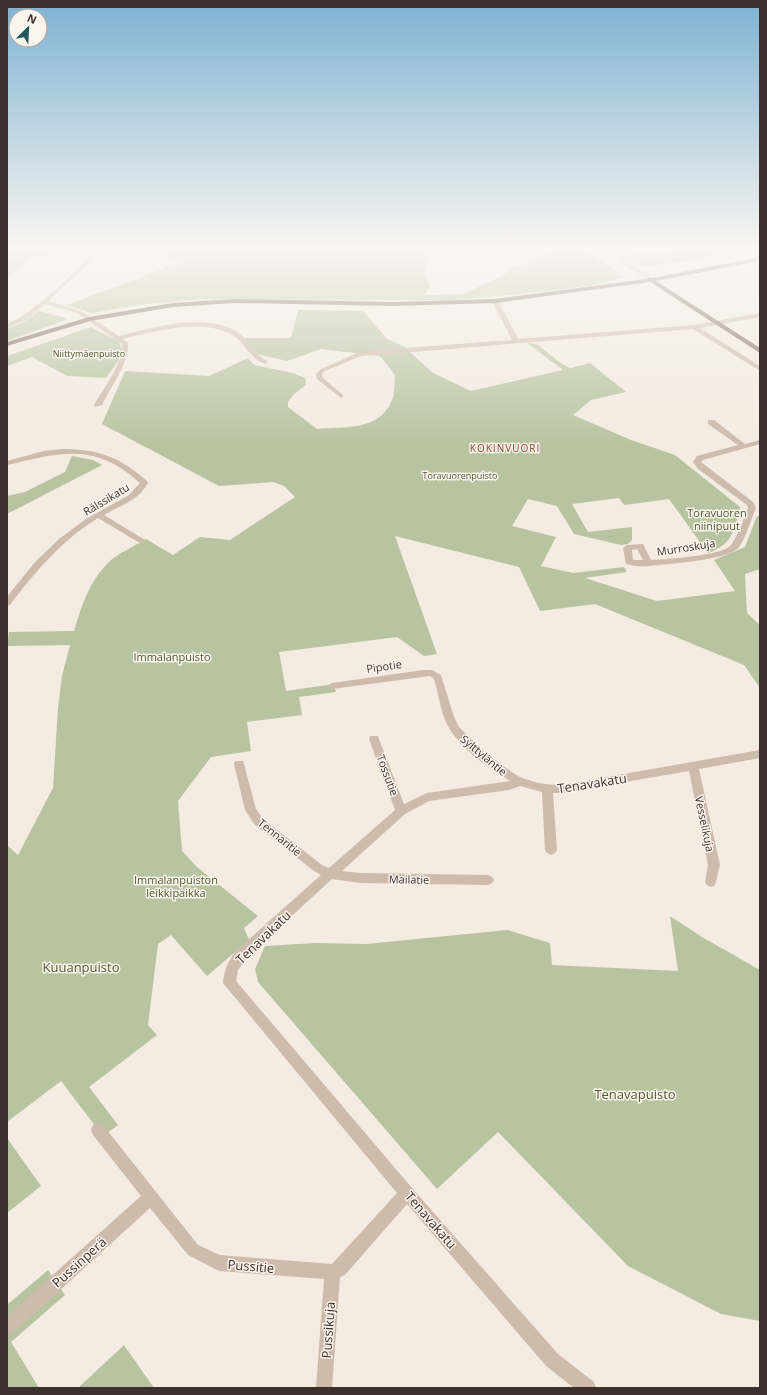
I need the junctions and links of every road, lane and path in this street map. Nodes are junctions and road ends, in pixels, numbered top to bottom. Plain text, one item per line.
1 (30, 313) edge
2 (81, 313) edge
3 (119, 313) edge
4 (502, 313) edge
5 (702, 313) edge
6 (760, 315) edge
7 (89, 319) junction
8 (717, 323) junction
9 (7, 326) edge
10 (694, 327) junction
11 (119, 338) junction
12 (516, 341) junction
13 (7, 344) edge
14 (760, 351) edge
15 (265, 362) dead end
16 (760, 369) edge
17 (340, 396) dead end
18 (98, 405) dead end
19 (711, 422) dead end
20 (760, 442) edge
21 (744, 446) junction
22 (7, 463) edge
23 (98, 515) junction
24 (141, 540) dead end
25 (649, 564) dead end
26 (7, 603) edge
27 (438, 677) joint
28 (332, 686) dead end
29 (374, 739) dead end
30 (760, 754) edge
31 (239, 764) dead end
32 (693, 766) junction
33 (520, 782) junction
34 (547, 789) junction
35 (401, 812) junction
36 (552, 850) dead end
37 (331, 874) junction
38 (488, 880) dead end
39 (711, 882) dead end
40 (98, 1130) dead end
41 (407, 1193) junction
42 (151, 1197) junction
43 (332, 1272) junction
44 (7, 1327) edge
45 (324, 1388) edge
46 (588, 1388) edge

1 - 9 street
2 - 7 street
3 - 7 main road
4 - 12 street
5 - 8 main road
6 - 8 street
7 - 11 street
7 - 13 main road
8 - 10 street
8 - 14 main road
10 - 12 street
10 - 16 street
11 - 15 street
11 - 18 street
12 - 17 street
19 - 21 street
20 - 21 street, Murroskuja
21 - 25 street, Murroskuja
22 - 23 street, Rälssikatu
23 - 24 street
23 - 26 street, Rälssikatu
27 - 28 street, Pipotie
27 - 33 street, Sylttyläntie
29 - 35 street, Tossutie
30 - 32 street, Tenavakatu
31 - 37 street, Tennaritie
32 - 34 street, Tenavakatu
32 - 39 street, Vesselikuja
33 - 34 street, Tenavakatu
33 - 35 street, Tenavakatu
34 - 36 street
35 - 37 street, Tenavakatu
37 - 38 street, Mailatie
37 - 41 street, Tenavakatu
40 - 42 street, Pussitie
41 - 43 street
41 - 46 street, Tenavakatu
42 - 43 street, Pussitie
42 - 44 street, Pussinperä
43 - 45 street, Pussikuja

